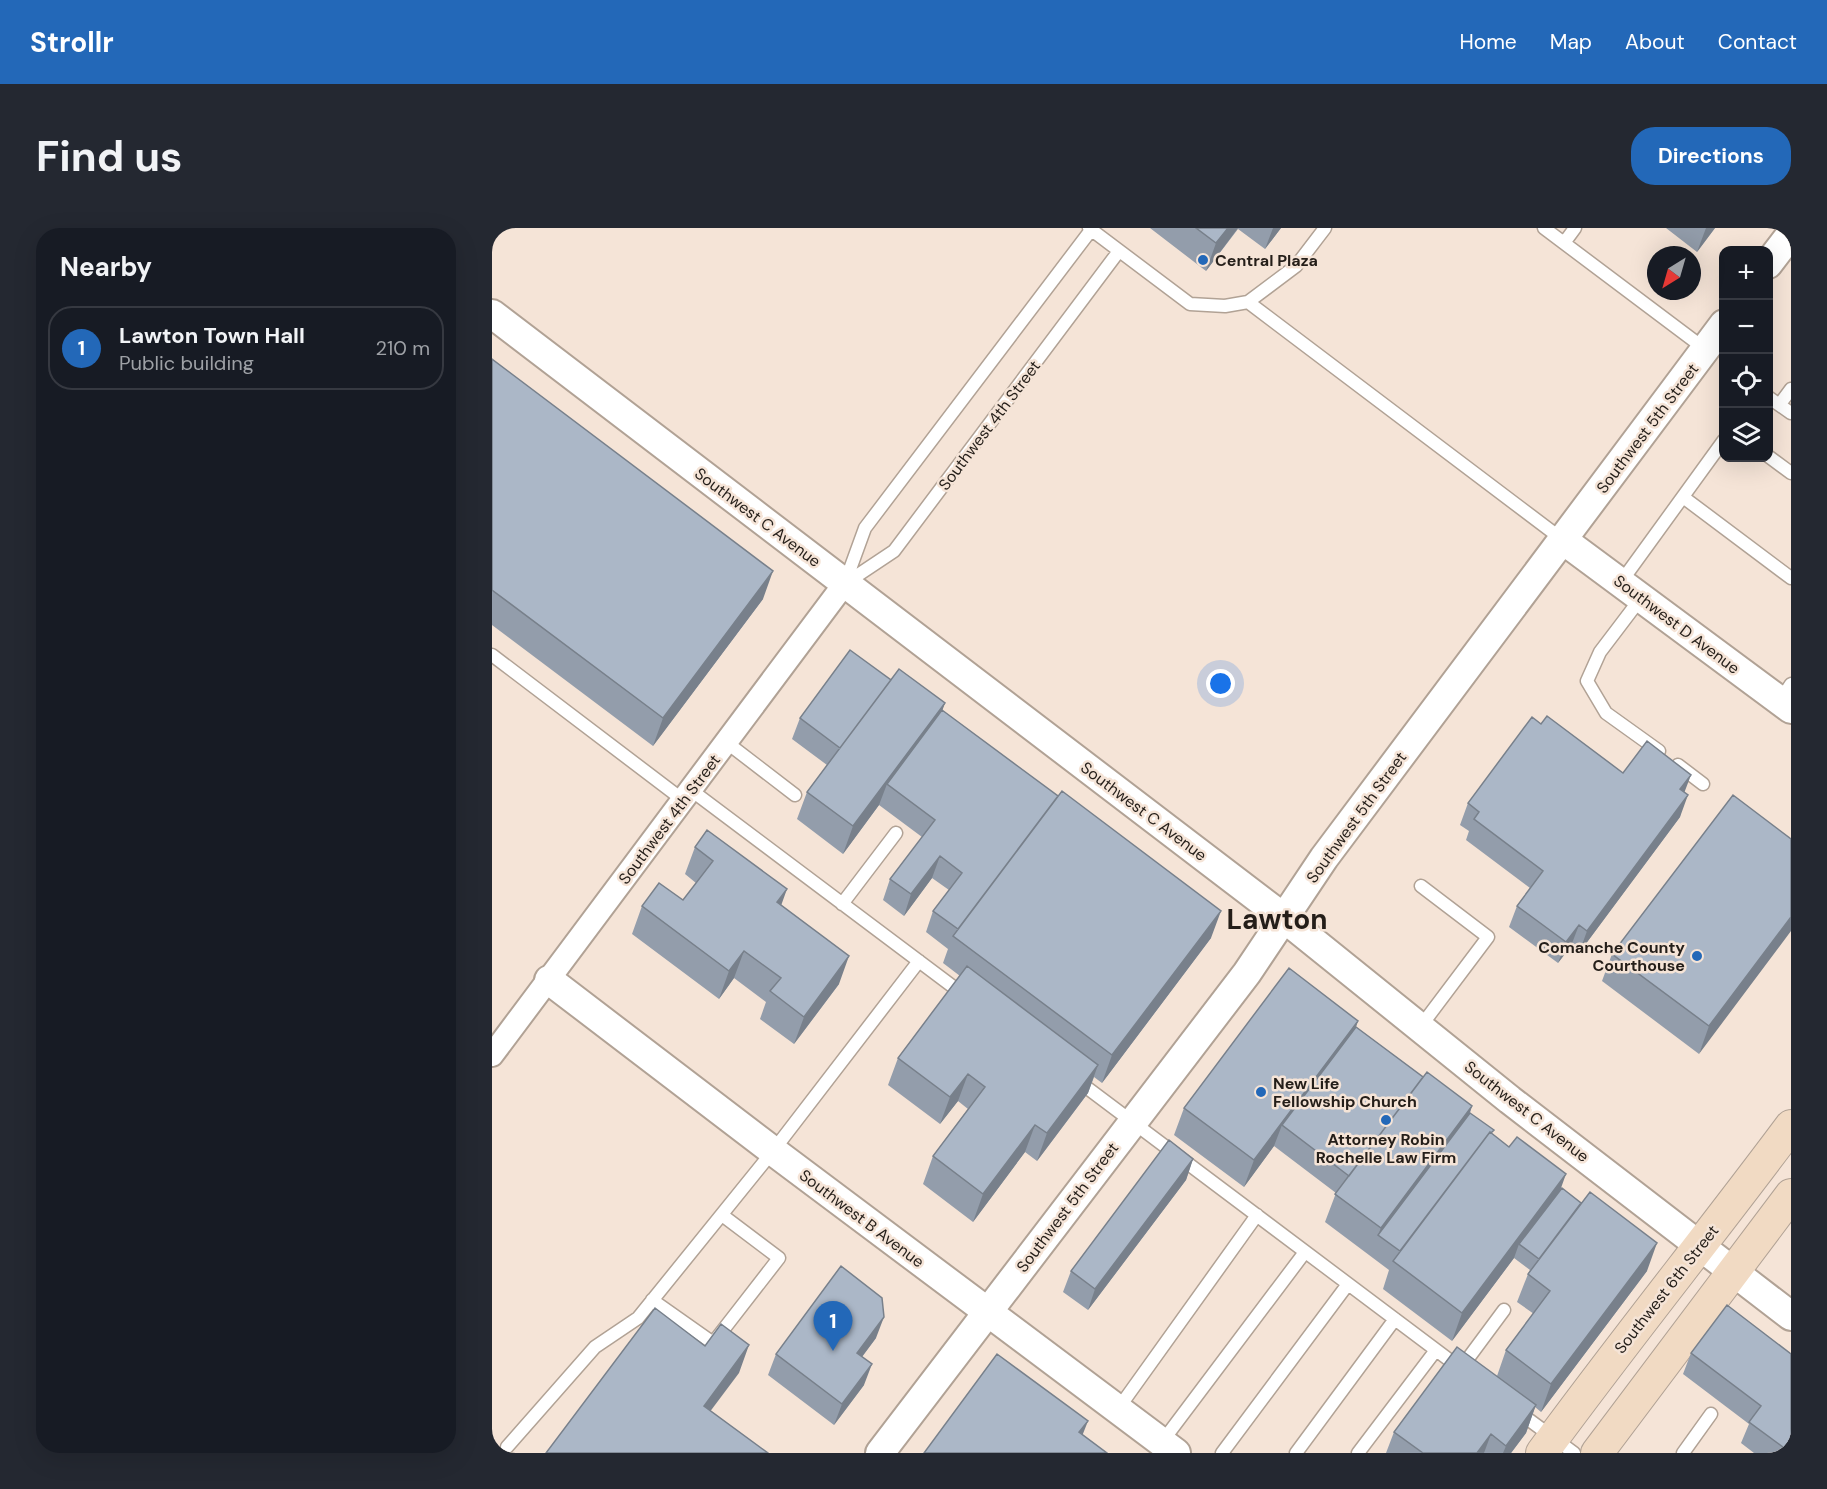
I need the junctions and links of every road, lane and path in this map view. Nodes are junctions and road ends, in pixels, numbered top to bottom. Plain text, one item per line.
1 (1325, 228) edge
2 (1544, 228) edge
3 (1575, 228) edge
4 (1090, 229) edge
5 (1791, 234) edge
6 (1564, 243) junction
7 (1119, 251) junction
8 (1773, 257) edge
9 (1248, 302) junction
10 (492, 314) edge
11 (1719, 331) edge
12 (1705, 349) junction
13 (1791, 389) edge
14 (1773, 400) edge
15 (1780, 405) junction
16 (1791, 413) edge
17 (1719, 447) edge
18 (1773, 460) edge
19 (1791, 473) edge
20 (1683, 497) junction
21 (1563, 540) junction
22 (1791, 578) edge
23 (845, 583) junction
24 (1631, 590) junction
25 (492, 655) edge
26 (1787, 698) edge
27 (726, 742) junction
28 (1703, 784) dead end
29 (687, 795) junction
30 (795, 795) dead end
31 (896, 833) dead end
32 (1421, 886) dead end
33 (842, 904) junction
34 (1284, 918) junction
35 (919, 961) junction
36 (549, 980) junction
37 (974, 1003) edge
38 (1421, 1026) junction
39 (492, 1055) edge
40 (1067, 1072) edge
41 (1132, 1121) junction
42 (1791, 1126) edge
43 (773, 1151) junction
44 (1791, 1195) edge
45 (722, 1215) junction
46 (1257, 1215) junction
47 (1700, 1245) junction
48 (1305, 1252) junction
49 (1734, 1272) junction
50 (1348, 1284) junction
51 (652, 1300) junction
52 (1504, 1310) dead end
53 (987, 1311) junction
54 (1789, 1311) edge
55 (1395, 1319) junction
56 (1436, 1350) junction
57 (1507, 1403) edge
58 (1118, 1409) junction
59 (1711, 1414) dead end
60 (507, 1447) dead end
61 (1169, 1448) edge
62 (1556, 1448) edge
63 (880, 1453) edge
64 (1222, 1453) edge
65 (1296, 1453) edge
66 (1358, 1453) edge
67 (1597, 1453) edge
68 (1683, 1453) edge

1 - 9 lane
2 - 6 lane
3 - 6 lane
4 - 7 lane
4 - 23 lane, Southwest 4th Street
5 - 8 street
6 - 12 lane
7 - 9 lane
7 - 23 lane, Southwest 4th Street
9 - 21 lane
10 - 23 street, Southwest C Avenue
11 - 12 street, Southwest 5th Street
12 - 21 street, Southwest 5th Street
13 - 15 lane
14 - 15 lane
15 - 16 lane
17 - 20 lane
18 - 19 lane
20 - 22 lane
20 - 24 lane
21 - 24 street, Southwest D Avenue
21 - 34 street, Southwest 5th Street
23 - 27 street, Southwest 4th Street
23 - 34 street, Southwest C Avenue
24 - 26 street, Southwest D Avenue
24 - 28 lane
25 - 29 lane
27 - 29 street, Southwest 4th Street
27 - 30 lane
29 - 33 lane
29 - 36 street, Southwest 4th Street
31 - 33 lane
32 - 38 lane
33 - 35 lane
34 - 38 street, Southwest C Avenue
34 - 41 street, Southwest 5th Street
35 - 37 lane
35 - 43 lane
36 - 39 street, Southwest 4th Street
36 - 43 street, Southwest B Avenue
38 - 47 street, Southwest C Avenue
40 - 41 lane
41 - 46 lane
41 - 53 street, Southwest 5th Street
42 - 47 main road, Southwest 6th Street
43 - 45 lane
43 - 53 street, Southwest B Avenue
44 - 49 main road
45 - 51 lane
45 - 51 lane
46 - 48 lane
46 - 58 lane
47 - 49 street, Southwest C Avenue
47 - 62 main road, Southwest 6th Street
48 - 50 lane
48 - 61 lane
49 - 54 street, Southwest C Avenue
49 - 67 main road
50 - 55 lane
50 - 64 lane
51 - 60 lane
52 - 56 lane
53 - 58 street, Southwest B Avenue
53 - 63 street, Southwest 5th Street
55 - 56 lane
55 - 65 lane
56 - 66 lane
57 - 62 lane
58 - 61 street, Southwest B Avenue
59 - 68 lane

